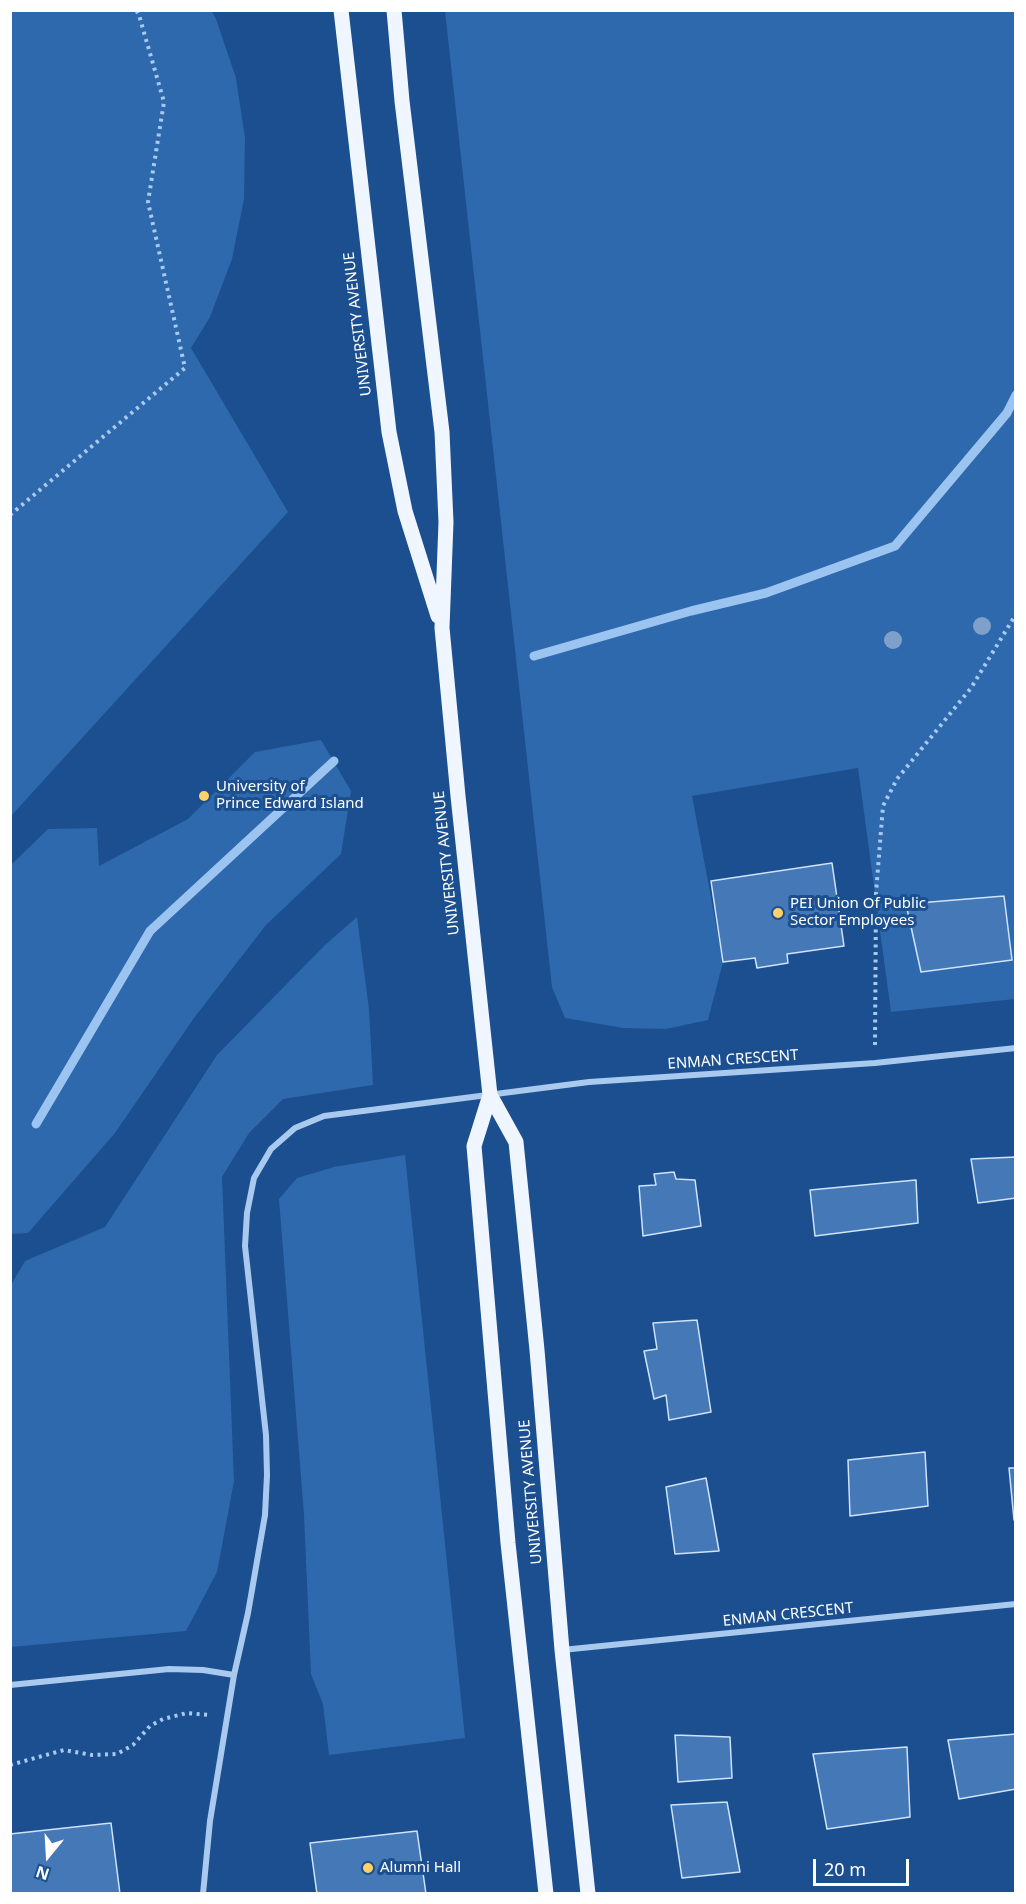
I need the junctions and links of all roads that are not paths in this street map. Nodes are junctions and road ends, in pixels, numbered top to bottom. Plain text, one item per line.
1 (341, 10) edge
2 (394, 10) edge
3 (442, 628) junction
4 (1016, 1048) edge
5 (490, 1095) junction
6 (1016, 1604) edge
7 (562, 1650) junction
8 (234, 1675) junction
9 (10, 1684) edge
10 (203, 1893) edge
11 (546, 1893) edge
12 (588, 1893) edge

1 - 3 main road, UNIVERSITY AVENUE
2 - 3 main road, UNIVERSITY AVENUE
3 - 5 main road, UNIVERSITY AVENUE
4 - 5 street, ENMAN CRESCENT
5 - 7 main road, UNIVERSITY AVENUE
5 - 8 street, ENMAN CRESCENT
5 - 11 main road, UNIVERSITY AVENUE
6 - 7 street, ENMAN CRESCENT
7 - 12 main road, UNIVERSITY AVENUE
8 - 9 street
8 - 10 street, ENMAN CRESCENT

